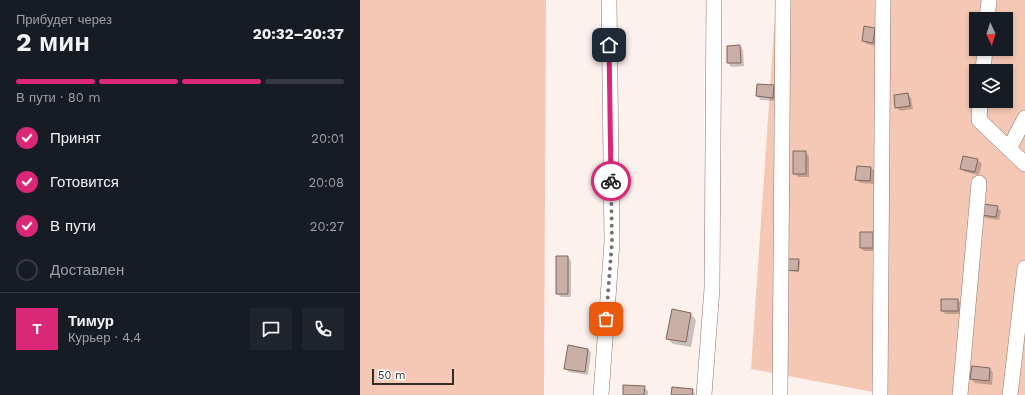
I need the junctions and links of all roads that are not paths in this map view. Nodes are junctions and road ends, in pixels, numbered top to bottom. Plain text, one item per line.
1 (609, 0) edge
2 (714, 0) edge
3 (782, 0) edge
4 (882, 0) edge
5 (989, 0) edge
6 (988, 12) edge
7 (980, 108) edge
8 (1025, 118) edge
9 (1009, 149) junction
10 (1025, 164) edge
11 (979, 184) dead end
12 (1025, 268) edge
13 (601, 395) edge
14 (704, 395) edge
15 (780, 395) edge
16 (880, 395) edge
17 (960, 395) edge
18 (1010, 395) edge

1 - 13 street
2 - 14 street
3 - 15 street
4 - 16 street
5 - 6 street
7 - 9 street
8 - 9 street
9 - 10 street
11 - 17 street
12 - 18 street

